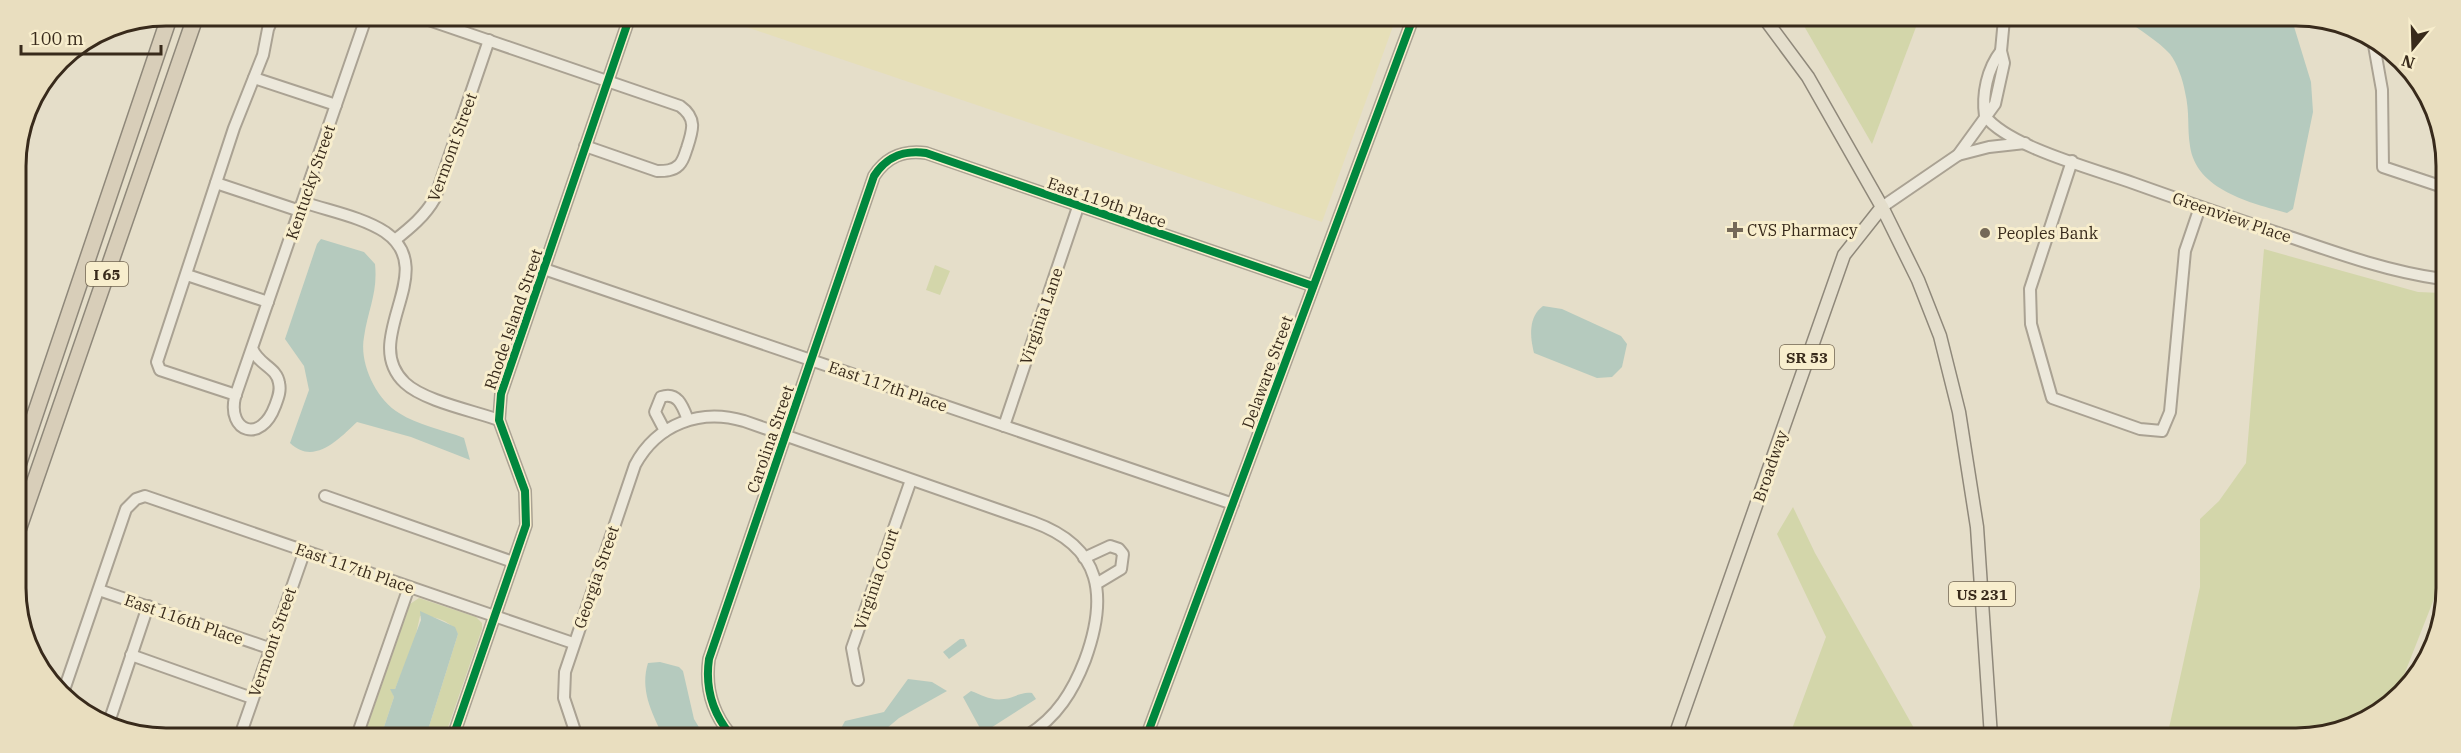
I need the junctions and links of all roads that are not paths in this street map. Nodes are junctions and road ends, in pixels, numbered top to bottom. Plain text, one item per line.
1 (166, 26) edge
2 (192, 26) edge
3 (271, 26) edge
4 (363, 26) edge
5 (447, 26) edge
6 (627, 26) edge
7 (1410, 26) edge
8 (1770, 26) edge
9 (2003, 26) edge
10 (489, 40) junction
11 (2375, 51) edge
12 (254, 78) junction
13 (608, 81) junction
14 (336, 105) junction
15 (1985, 116) junction
16 (2025, 143) junction
17 (585, 146) junction
18 (1958, 155) junction
19 (893, 157) joint
20 (2072, 161) junction
21 (216, 183) junction
22 (2436, 185) edge
23 (301, 206) junction
24 (1078, 207) junction
25 (1882, 207) junction
26 (2200, 207) junction
27 (394, 240) junction
28 (544, 269) junction
29 (187, 275) junction
30 (2436, 278) edge
31 (1313, 286) junction
32 (268, 302) junction
33 (252, 348) junction
34 (812, 360) junction
35 (236, 396) junction
36 (499, 420) junction
37 (688, 420) junction
38 (1004, 426) junction
39 (665, 431) junction
40 (785, 436) junction
41 (26, 441) edge
42 (911, 480) junction
43 (325, 496) dead end
44 (1233, 504) junction
45 (26, 507) edge
46 (305, 550) junction
47 (1084, 558) junction
48 (513, 562) junction
49 (1096, 584) junction
50 (409, 587) junction
51 (99, 590) junction
52 (148, 606) junction
53 (494, 616) junction
54 (573, 644) junction
55 (270, 648) junction
56 (131, 655) junction
57 (858, 680) dead end
58 (66, 685) edge
59 (252, 698) junction
60 (111, 716) edge
61 (1042, 725) junction
62 (1678, 727) edge
63 (1990, 727) edge
64 (243, 728) edge
65 (360, 728) edge
66 (456, 728) edge
67 (574, 728) edge
68 (726, 728) edge
69 (1039, 728) edge
70 (1044, 728) edge
71 (1150, 728) edge

1 - 41 highway, I 65
2 - 45 highway, I 65
3 - 12 street
4 - 14 street, Kentucky Street
5 - 10 street
6 - 13 street, Rhode Island Street
7 - 31 street, Delaware Street
8 - 25 main road, US 231
9 - 15 street
10 - 13 street
10 - 27 street, Vermont Street
11 - 22 street
12 - 14 street
12 - 21 street
13 - 17 street, Rhode Island Street
13 - 17 street
14 - 23 street, Kentucky Street
15 - 16 street, Greenview Place
15 - 18 street
16 - 18 street, Greenview Place
16 - 20 street, Greenview Place
17 - 28 street, Rhode Island Street
18 - 25 street
19 - 24 street, East 119th Place
19 - 34 street, Carolina Street
20 - 26 street, Greenview Place
20 - 26 street
21 - 23 street
21 - 29 street
23 - 27 street
23 - 32 street, Kentucky Street
24 - 31 street, East 119th Place
24 - 38 street, Virginia Lane
25 - 62 main road, Broadway / SR 53
25 - 63 main road, US 231
26 - 30 street, Greenview Place
27 - 36 street
28 - 34 street, East 117th Place
28 - 36 street, Rhode Island Street
29 - 32 street
29 - 35 street
31 - 44 street, Delaware Street
32 - 33 street, Kentucky Street
33 - 35 street, Kentucky Street
33 - 35 street, Kentucky Street
34 - 38 street, East 117th Place
34 - 40 street, Carolina Street
36 - 48 street, Rhode Island Street
37 - 39 street, Georgia Street
37 - 39 street
37 - 40 street, Georgia Street
38 - 44 street, East 117th Place
39 - 54 street, Georgia Street
40 - 42 street
40 - 68 street, Carolina Street
42 - 47 street
42 - 57 street, Virginia Court
43 - 48 street
44 - 71 street, Delaware Street
46 - 50 street, East 117th Place
46 - 51 street, East 117th Place
46 - 55 street, Vermont Street
47 - 49 street
47 - 49 street
48 - 53 street, Rhode Island Street
49 - 61 street
50 - 53 street, East 117th Place
50 - 65 street
51 - 52 street, East 116th Place
51 - 58 street
52 - 55 street, East 116th Place
52 - 56 street
53 - 54 street, East 117th Place
53 - 66 street, Rhode Island Street
54 - 67 street, Georgia Street
55 - 59 street, Vermont Street
56 - 59 street
56 - 60 street
59 - 64 street, Vermont Street
61 - 69 street
61 - 70 street

